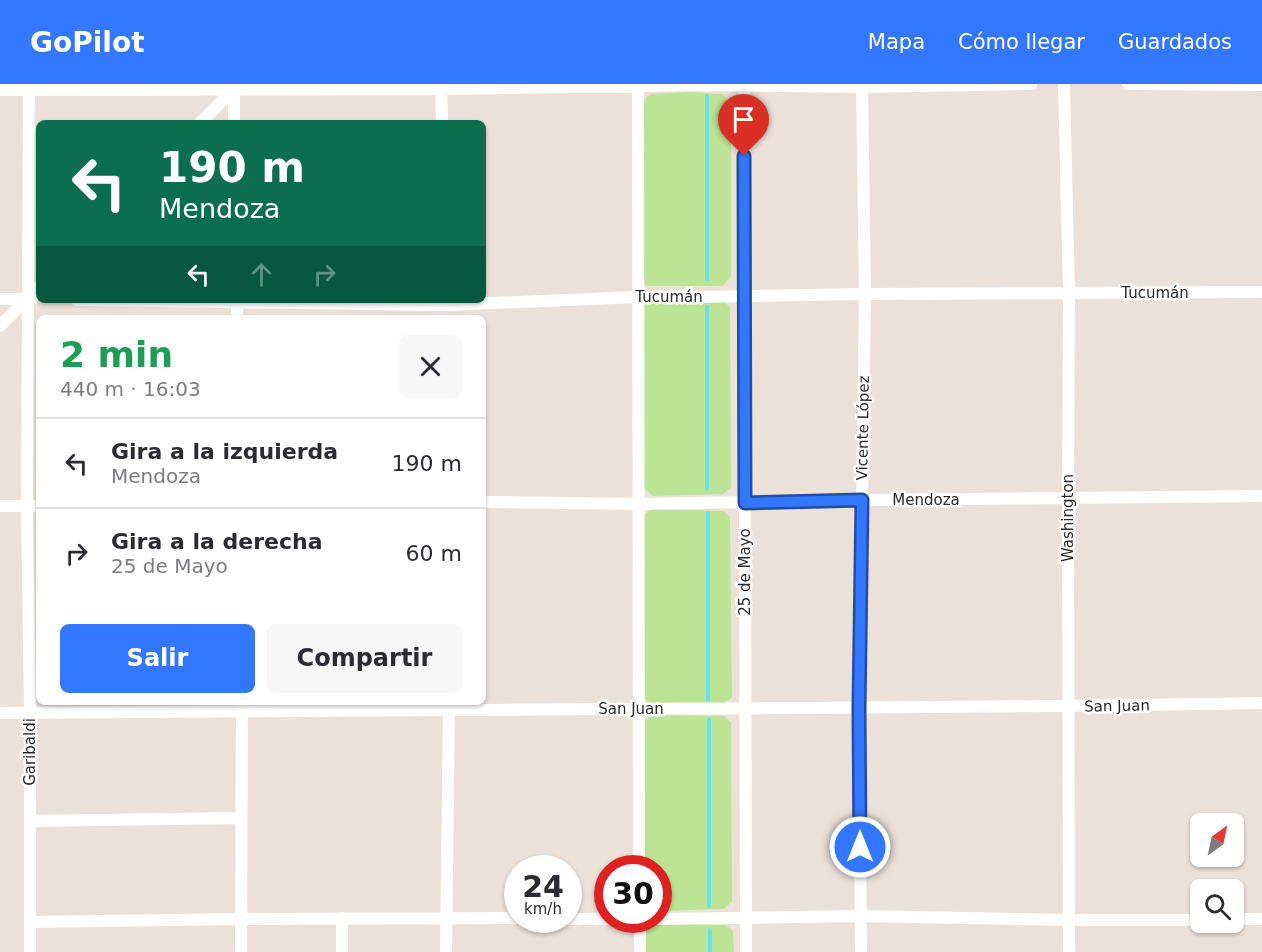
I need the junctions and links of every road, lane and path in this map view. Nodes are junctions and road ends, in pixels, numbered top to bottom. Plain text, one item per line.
1 (1031, 84) edge
2 (1064, 84) edge
3 (1128, 84) edge
4 (638, 85) edge
5 (744, 85) edge
6 (1262, 85) edge
7 (235, 86) edge
8 (862, 86) edge
9 (29, 87) edge
10 (441, 87) edge
11 (0, 90) edge
12 (203, 120) edge
13 (234, 120) edge
14 (442, 120) edge
15 (1262, 292) edge
16 (1069, 293) junction
17 (865, 294) junction
18 (638, 297) junction
19 (744, 297) junction
20 (0, 299) edge
21 (33, 299) edge
22 (486, 301) edge
23 (0, 326) edge
24 (1262, 496) edge
25 (1068, 499) junction
26 (862, 500) junction
27 (486, 502) edge
28 (745, 503) junction
29 (639, 504) junction
30 (0, 506) edge
31 (33, 506) edge
32 (1262, 703) edge
33 (242, 706) edge
34 (449, 706) edge
35 (1068, 707) junction
36 (745, 708) junction
37 (639, 709) junction
38 (859, 709) junction
39 (0, 713) edge
40 (30, 713) junction
41 (241, 818) junction
42 (30, 821) junction
43 (639, 855) edge
44 (860, 916) junction
45 (447, 917) junction
46 (342, 918) junction
47 (504, 918) edge
48 (746, 918) junction
49 (241, 919) junction
50 (672, 919) edge
51 (1262, 919) edge
52 (1069, 920) junction
53 (1190, 920) edge
54 (1244, 920) edge
55 (30, 922) junction
56 (640, 933) edge
57 (30, 952) edge
58 (241, 952) edge
59 (342, 952) edge
60 (446, 952) edge
61 (640, 952) edge
62 (746, 952) edge
63 (861, 952) edge
64 (1069, 952) edge

1 - 8 street
2 - 16 street, Washington
3 - 6 street
4 - 5 street
4 - 10 street
4 - 18 street
5 - 8 street
5 - 19 street, 25 de Mayo
7 - 9 street
7 - 10 street
7 - 12 street
7 - 13 street
8 - 17 street, Vicente López
9 - 11 street
9 - 21 street, Garibaldi
10 - 14 street
15 - 16 street, Tucumán
16 - 17 street, Tucumán
16 - 25 street, Washington
17 - 19 street, Tucumán
17 - 26 street, Vicente López
18 - 19 street, Tucumán
18 - 22 street, Tucumán
18 - 29 street
19 - 28 street, 25 de Mayo
20 - 21 street
21 - 23 street
21 - 31 street, Garibaldi
24 - 25 street, Mendoza
25 - 26 street, Mendoza
25 - 35 street, Washington
26 - 28 street, Mendoza
26 - 38 street, Vicente López
27 - 29 street, Mendoza
28 - 29 street, Mendoza
28 - 36 street, 25 de Mayo
29 - 37 street
30 - 31 street
31 - 40 street, Garibaldi
32 - 35 street, San Juan
33 - 34 street, San Juan
33 - 40 street, San Juan
33 - 41 street
34 - 37 street, San Juan
34 - 45 street
35 - 38 street, San Juan
35 - 52 street, Washington
36 - 37 street, San Juan
36 - 38 street, San Juan
36 - 48 street, 25 de Mayo
37 - 43 street
38 - 44 street, Vicente López
39 - 40 street, San Juan
40 - 42 street, Garibaldi
41 - 42 street
41 - 49 street
42 - 55 street, Garibaldi
44 - 48 street
44 - 52 street
44 - 63 street, Vicente López
45 - 46 street
45 - 47 street
45 - 60 street
46 - 49 street
46 - 59 street
48 - 50 street
48 - 62 street, 25 de Mayo
49 - 55 street
49 - 58 street
51 - 54 street
52 - 53 street
52 - 64 street, Washington
55 - 57 street, Garibaldi
56 - 61 street

